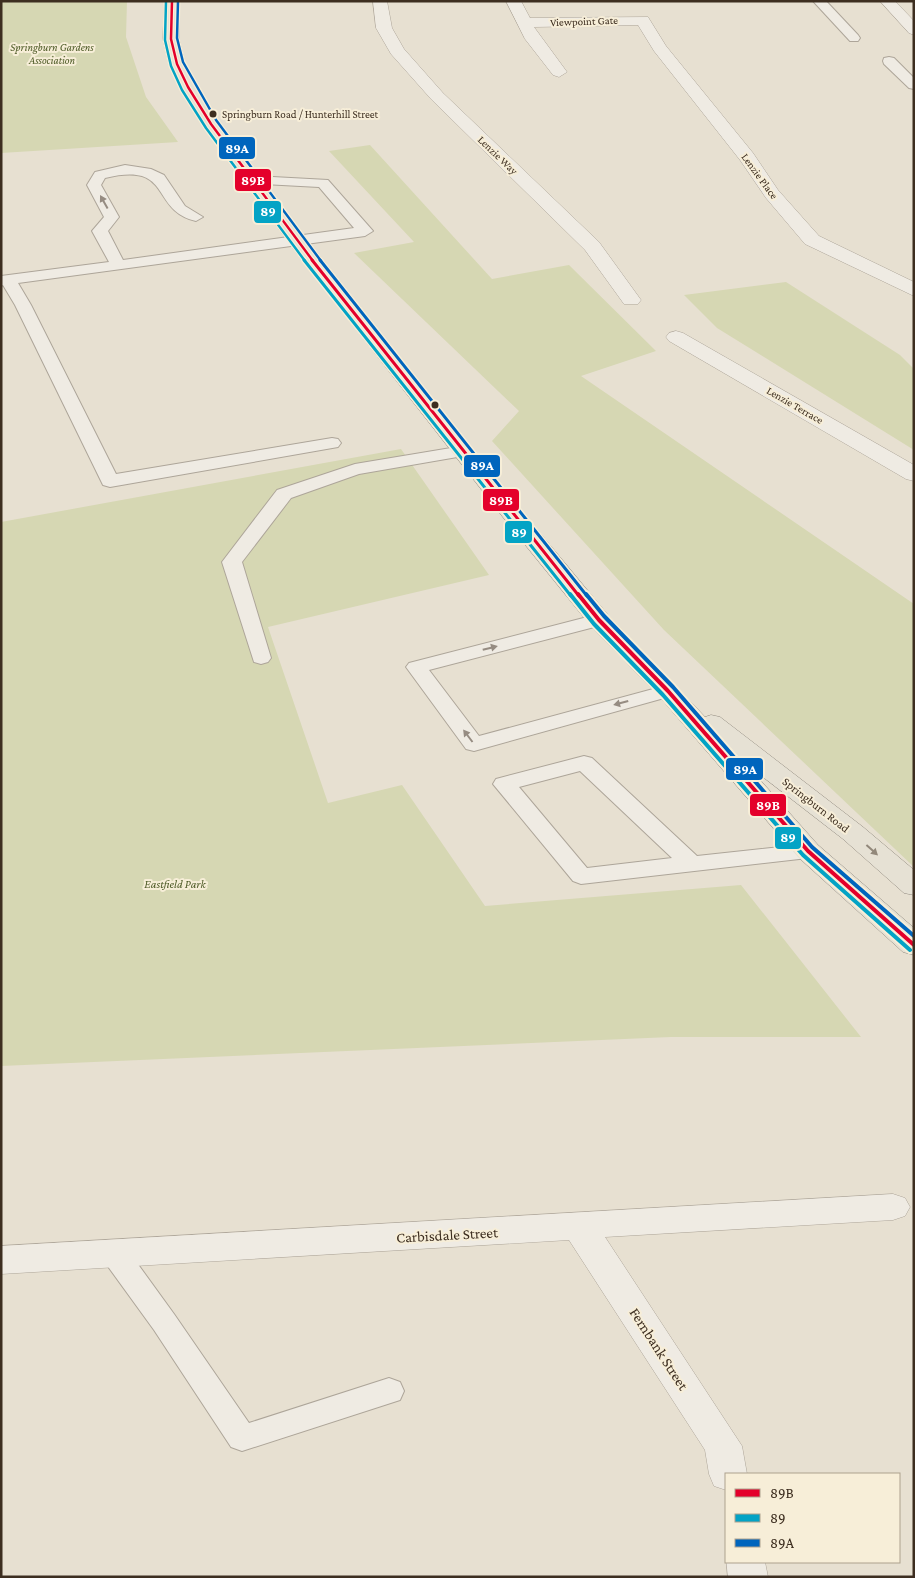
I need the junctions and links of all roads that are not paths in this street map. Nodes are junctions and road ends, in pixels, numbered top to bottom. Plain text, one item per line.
1 (172, 1) edge
2 (380, 1) edge
3 (513, 1) edge
4 (819, 1) edge
5 (887, 1) edge
6 (645, 15) joint
7 (525, 23) junction
8 (914, 30) edge
9 (854, 38) dead end
10 (889, 61) dead end
11 (559, 72) dead end
12 (914, 85) edge
13 (252, 180) junction
14 (196, 217) dead end
15 (296, 239) junction
16 (118, 266) junction
17 (4, 280) edge
18 (914, 290) edge
19 (631, 300) dead end
20 (676, 337) dead end
21 (332, 443) dead end
22 (463, 451) junction
23 (914, 474) edge
24 (599, 620) junction
25 (261, 658) dead end
26 (668, 690) junction
27 (808, 851) junction
28 (691, 864) junction
29 (914, 886) edge
30 (914, 945) edge
31 (893, 1207) dead end
32 (579, 1227) junction
33 (114, 1253) junction
34 (1, 1260) edge
35 (389, 1391) dead end
36 (728, 1473) edge
37 (745, 1563) edge
38 (748, 1577) edge

1 - 13 main road, Springburn Road
2 - 19 street, Lenzie Way
3 - 7 street
4 - 9 lane
5 - 8 street
6 - 7 street, Viewpoint Gate
6 - 18 street, Lenzie Place
7 - 11 street
10 - 12 lane
13 - 15 main road, Springburn Road
13 - 15 lane
16 -> 14 lane
15 - 16 lane
15 - 22 main road, Springburn Road
16 - 17 lane
17 - 21 lane
20 - 23 street, Lenzie Terrace
22 - 24 main road, Springburn Road
22 - 25 lane
24 - 26 main road, Springburn Road
26 -> 24 lane
26 - 27 main road, Springburn Road
26 -> 29 main road, Springburn Road
27 - 28 lane
27 - 30 main road, Springburn Road
28 - 28 lane
31 - 32 street, Carbisdale Street
32 - 33 street, Carbisdale Street
32 - 36 street, Fernbank Street
33 - 34 street, Carbisdale Street
33 - 35 lane
37 - 38 street

